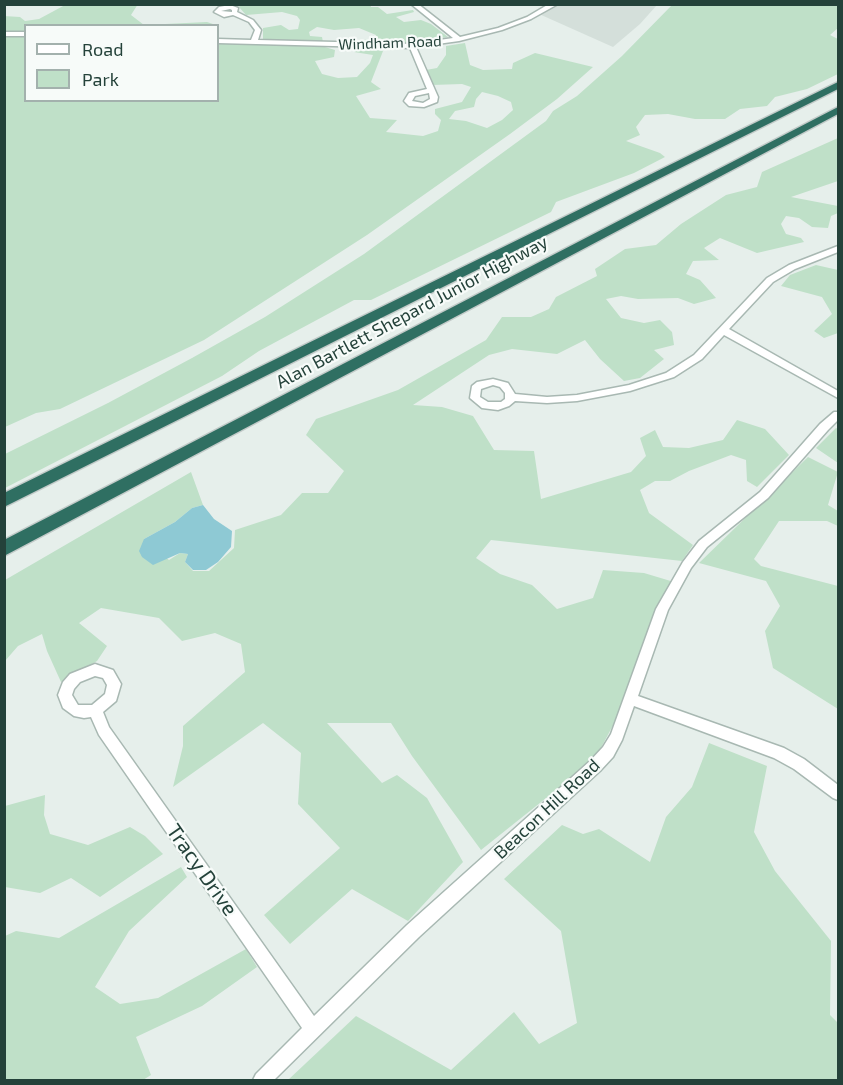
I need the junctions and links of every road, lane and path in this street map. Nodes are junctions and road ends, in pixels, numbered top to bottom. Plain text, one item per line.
1 (414, 4) edge
2 (555, 4) edge
3 (234, 13) dead end
4 (4, 34) edge
5 (24, 34) edge
6 (459, 39) junction
7 (219, 41) edge
8 (254, 42) junction
9 (412, 46) junction
10 (838, 85) edge
11 (431, 90) dead end
12 (838, 110) edge
13 (838, 249) edge
14 (723, 330) junction
15 (838, 395) edge
16 (511, 397) dead end
17 (838, 415) edge
18 (4, 501) edge
19 (4, 549) edge
20 (631, 699) junction
21 (95, 710) dead end
22 (838, 793) edge
23 (312, 1029) junction
24 (262, 1080) edge

1 - 6 street
2 - 6 street, Windham Road
3 - 8 street
4 - 5 street
6 - 9 street, Windham Road
7 - 8 street, Windham Road
8 - 9 street, Windham Road
9 - 11 street
10 - 18 highway, Alan Bartlett Shepard Junior Highway
12 - 19 highway, Alan Bartlett Shepard Junior Highway
13 - 14 street
14 - 15 street
14 - 16 street
17 - 20 street, Beacon Hill Road
20 - 22 street
20 - 23 street, Beacon Hill Road
21 - 23 street, Tracy Drive
23 - 24 street, Beacon Hill Road

